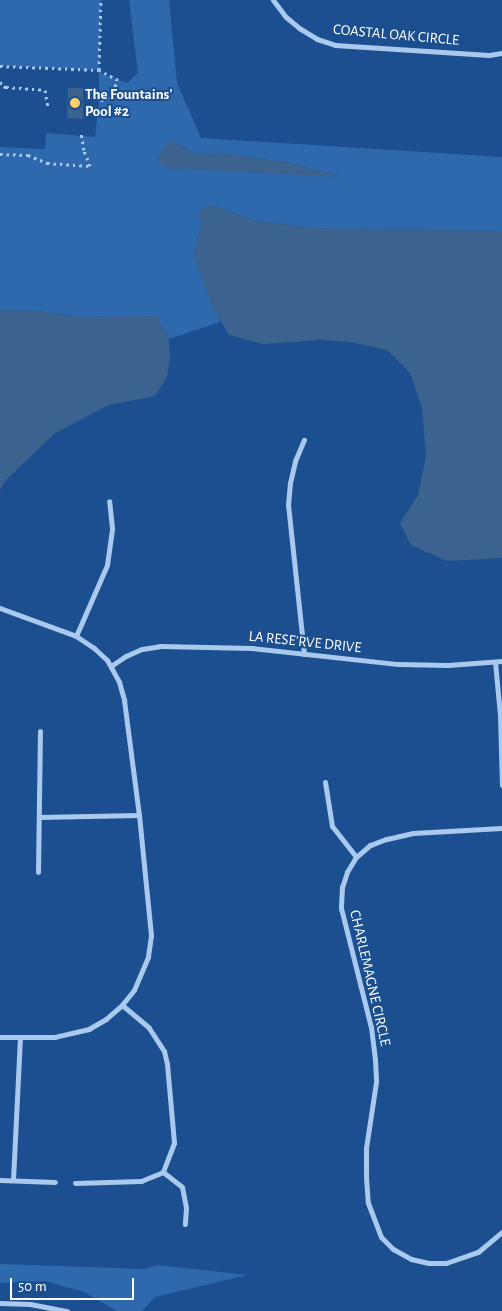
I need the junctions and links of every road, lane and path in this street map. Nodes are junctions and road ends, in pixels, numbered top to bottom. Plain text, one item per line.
1 (101, 0) edge
2 (274, 0) edge
3 (502, 53) edge
4 (0, 66) edge
5 (99, 70) junction
6 (0, 82) edge
7 (0, 86) edge
8 (6, 87) junction
9 (94, 99) dead end
10 (48, 107) dead end
11 (81, 133) dead end
12 (0, 154) edge
13 (304, 440) dead end
14 (109, 501) dead end
15 (0, 608) edge
16 (76, 636) junction
17 (304, 654) junction
18 (502, 661) edge
19 (495, 662) junction
20 (111, 666) junction
21 (40, 731) dead end
22 (325, 782) dead end
23 (502, 785) edge
24 (139, 815) junction
25 (39, 817) junction
26 (502, 828) edge
27 (356, 857) junction
28 (38, 872) dead end
29 (122, 1005) junction
30 (0, 1037) edge
31 (20, 1037) junction
32 (163, 1172) junction
33 (0, 1180) edge
34 (13, 1180) junction
35 (55, 1182) dead end
36 (75, 1183) dead end
37 (185, 1224) dead end
38 (502, 1232) edge
39 (0, 1303) edge
40 (67, 1311) edge

1 - 5 path
2 - 3 street, COASTAL OAK CIRCLE
4 - 5 path
5 - 9 path
6 - 8 path
7 - 8 path
8 - 10 path
11 - 12 path
13 - 17 street
14 - 16 street
15 - 16 street
16 - 20 street
17 - 19 street, LA RESE'RVE DRIVE
17 - 20 street, LA RESE'RVE DRIVE
18 - 19 street, LA RESE'RVE DRIVE
19 - 23 street
20 - 24 street
21 - 25 street
22 - 27 street
24 - 25 street
24 - 29 street
25 - 28 street
26 - 27 street, CHARLEMAGNE CIRCLE
27 - 38 street, CHARLEMAGNE CIRCLE
29 - 31 street
29 - 32 street
30 - 31 street
31 - 34 street
32 - 36 street
32 - 37 street
33 - 34 street
34 - 35 street
39 - 40 street

